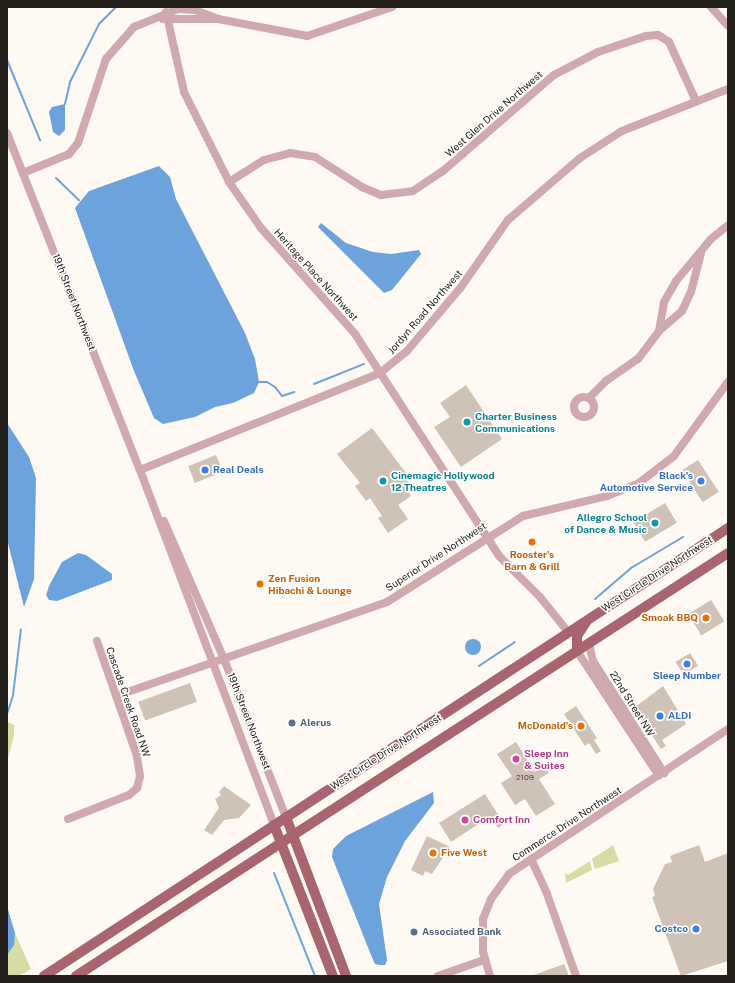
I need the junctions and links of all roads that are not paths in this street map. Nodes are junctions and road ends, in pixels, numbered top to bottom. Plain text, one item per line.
1 (392, 7) edge
2 (711, 7) edge
3 (166, 16) junction
4 (728, 26) edge
5 (728, 89) edge
6 (696, 101) junction
7 (7, 133) edge
8 (23, 173) junction
9 (229, 182) junction
10 (728, 225) edge
11 (701, 253) junction
12 (659, 331) junction
13 (380, 373) junction
14 (728, 382) edge
15 (589, 398) dead end
16 (140, 470) junction
17 (728, 528) edge
18 (486, 537) junction
19 (728, 553) edge
20 (588, 619) junction
21 (568, 632) junction
22 (96, 641) dead end
23 (589, 644) junction
24 (577, 651) junction
25 (224, 659) junction
26 (212, 663) junction
27 (116, 696) junction
28 (728, 729) edge
29 (661, 774) junction
30 (286, 817) junction
31 (68, 819) dead end
32 (274, 825) junction
33 (293, 835) junction
34 (281, 843) junction
35 (531, 859) junction
36 (484, 960) junction
37 (44, 976) edge
38 (76, 976) edge
39 (333, 976) edge
40 (346, 976) edge
41 (438, 976) edge
42 (490, 976) edge
43 (576, 976) edge

1 - 3 street
2 - 4 street
3 - 8 street
3 - 9 street, Heritage Place Northwest
5 - 6 street, Jordyn Road Northwest
6 - 9 street, West Glen Drive Northwest
6 - 13 street, Jordyn Road Northwest
7 - 8 street, 19th Street Northwest
8 - 16 street, 19th Street Northwest
9 - 13 street, Heritage Place Northwest
10 - 11 street
11 - 12 street
11 - 12 street
12 - 15 street
13 - 16 street, Jordyn Road Northwest
13 - 18 street, Heritage Place Northwest
14 - 18 street, Superior Drive Northwest
16 - 25 street, 19th Street Northwest
16 - 26 street, 19th Street Northwest
17 - 20 main road, West Circle Drive Northwest
18 - 21 street, Heritage Place Northwest
18 - 25 street, Superior Drive Northwest
19 - 23 main road, West Circle Drive Northwest
20 - 21 main road, West Circle Drive Northwest
20 - 24 main road
21 - 30 main road, West Circle Drive Northwest
22 - 27 street, Cascade Creek Road NW
23 - 24 main road, West Circle Drive Northwest
23 - 29 street, 22nd Street NW
24 - 29 street, 22nd Street NW
24 - 33 main road, West Circle Drive Northwest
25 - 26 street, Superior Drive Northwest
25 - 30 street, 19th Street Northwest
26 - 27 street, Superior Drive Northwest
26 - 32 street, 19th Street Northwest
27 - 31 street, Cascade Creek Road NW
28 - 29 street, Commerce Drive Northwest
29 - 35 street, Commerce Drive Northwest
30 - 32 main road, West Circle Drive Northwest
30 - 33 main road, 19th Street Northwest
32 - 34 main road, 19th Street Northwest
32 - 37 main road, West Circle Drive Northwest
33 - 34 main road, West Circle Drive Northwest
33 - 40 main road, 19th Street Northwest
34 - 38 main road, West Circle Drive Northwest
34 - 39 main road, 19th Street Northwest
35 - 36 street, Commerce Drive Northwest
35 - 43 street
36 - 41 street
36 - 42 street, Commerce Drive Northwest

